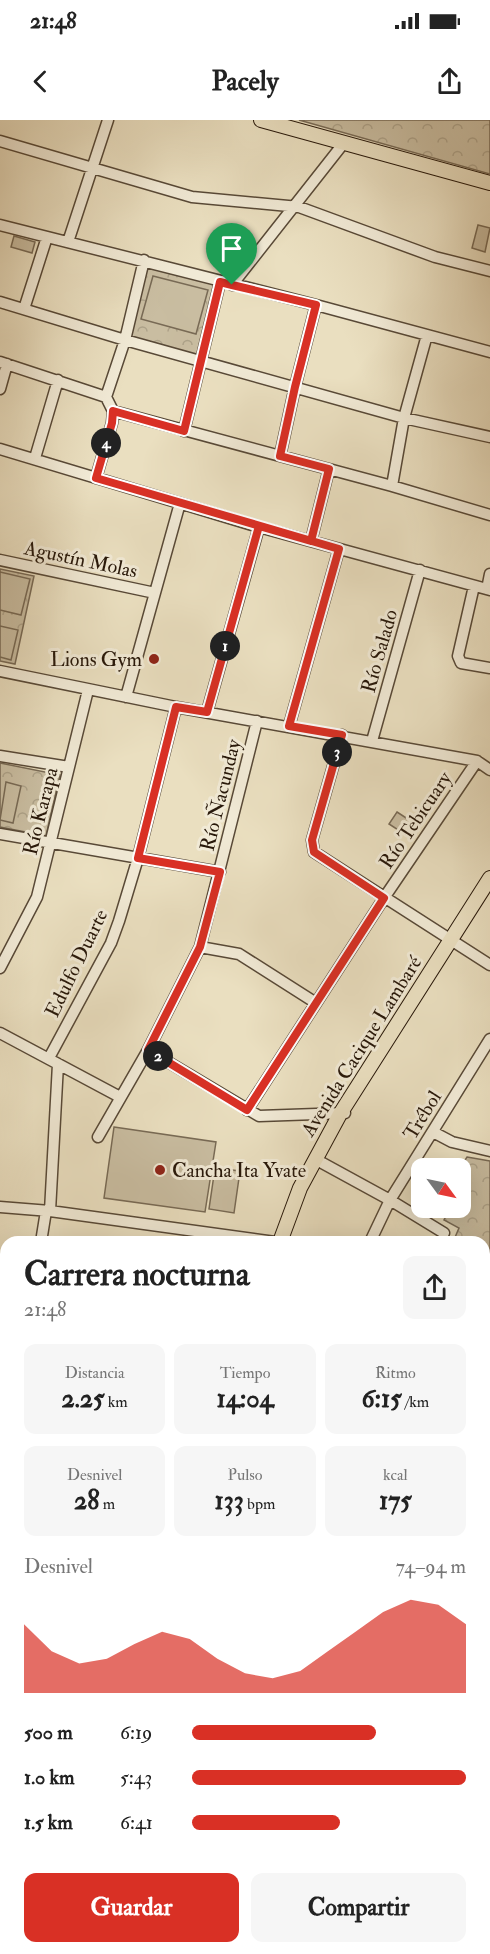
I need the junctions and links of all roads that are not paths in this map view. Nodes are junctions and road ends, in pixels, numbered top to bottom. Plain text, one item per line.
1 (108, 120) edge
2 (261, 120) edge
3 (0, 141) edge
4 (343, 144) junction
5 (93, 168) junction
6 (490, 183) edge
7 (293, 206) junction
8 (0, 225) edge
9 (47, 237) junction
10 (68, 242) junction
11 (144, 260) junction
12 (490, 271) edge
13 (220, 282) junction
14 (232, 285) junction
15 (0, 302) edge
16 (316, 305) junction
17 (24, 309) junction
18 (427, 335) junction
19 (125, 340) junction
20 (490, 352) edge
21 (202, 362) junction
22 (3, 363) edge
23 (58, 380) junction
24 (295, 387) junction
25 (0, 389) edge
26 (106, 397) junction
27 (113, 411) junction
28 (404, 418) junction
29 (184, 431) junction
30 (490, 437) edge
31 (0, 449) edge
32 (280, 456) junction
33 (35, 458) junction
34 (329, 469) junction
35 (96, 478) junction
36 (392, 486) junction
37 (180, 503) junction
38 (490, 515) edge
39 (259, 526) junction
40 (311, 541) junction
41 (339, 549) junction
42 (0, 560) edge
43 (420, 570) junction
44 (490, 574) edge
45 (474, 586) junction
46 (489, 590) edge
47 (155, 592) junction
48 (490, 668) edge
49 (0, 672) edge
50 (88, 690) junction
51 (126, 697) junction
52 (176, 707) junction
53 (207, 712) junction
54 (257, 721) junction
55 (289, 726) junction
56 (342, 735) junction
57 (372, 741) junction
58 (0, 756) edge
59 (477, 761) junction
60 (69, 767) junction
61 (490, 770) edge
62 (0, 834) edge
63 (51, 843) junction
64 (138, 858) junction
65 (220, 872) junction
66 (490, 878) edge
67 (490, 889) edge
68 (384, 898) junction
69 (453, 942) junction
70 (200, 947) junction
71 (490, 965) edge
72 (0, 968) edge
73 (316, 1003) junction
74 (0, 1033) edge
75 (490, 1039) edge
76 (148, 1050) junction
77 (53, 1061) junction
78 (120, 1097) junction
79 (347, 1108) junction
80 (247, 1110) junction
81 (433, 1132) junction
82 (98, 1137) dead end
83 (490, 1151) edge
84 (317, 1160) junction
85 (390, 1200) junction
86 (0, 1206) edge
87 (48, 1211) junction
88 (444, 1233) dead end
89 (42, 1236) edge
90 (231, 1236) edge
91 (282, 1236) edge
92 (289, 1236) edge
93 (373, 1236) edge

1 - 5 street
2 - 4 main road
3 - 5 street
4 - 6 main road
4 - 7 street
5 - 7 street
5 - 10 street
7 - 12 street
7 - 14 street
8 - 9 street
9 - 10 street
9 - 17 street
10 - 11 street
11 - 13 street
11 - 19 street
13 - 14 street
13 - 21 street
14 - 16 street
15 - 17 street
16 - 18 street
16 - 24 street
17 - 19 street
18 - 20 street
18 - 28 street
19 - 21 street
19 - 26 street
21 - 24 street
21 - 29 street
22 - 23 street
22 - 25 street
23 - 26 street
23 - 33 street
24 - 28 street
24 - 32 street
26 - 27 street
27 - 29 street
27 - 35 street
28 - 30 street
28 - 36 street
29 - 32 street
31 - 33 street
32 - 34 street
33 - 35 street
34 - 36 street
34 - 40 street
35 - 37 street
36 - 38 street
37 - 39 street
37 - 47 street
39 - 40 street
39 - 53 street
40 - 41 street
41 - 43 street
41 - 55 street
42 - 47 street, Agustín Molas
43 - 45 street
43 - 57 street, Río Salado
44 - 46 street
45 - 46 street
45 - 48 street
47 - 51 street
49 - 50 street
50 - 51 street
50 - 60 street, Río Karapa
51 - 52 street
52 - 53 street
52 - 64 street, Edulfo Duarte
53 - 54 street
54 - 55 street
54 - 65 street, Río Ñacunday
55 - 56 street
56 - 57 street
56 - 68 street
57 - 59 street
58 - 60 street
59 - 61 street
59 - 68 street, Río Tebicuary
60 - 63 street, Río Karapa
62 - 63 street
63 - 64 street
63 - 72 street, Río Karapa
64 - 65 street
64 - 77 street, Edulfo Duarte
65 - 70 street, Río Ñacunday
66 - 69 main road, Avenida Cacique Lambaré
67 - 69 main road, Avenida Cacique Lambaré
68 - 69 street
68 - 73 street, Río Tebicuary
69 - 71 street
69 - 79 main road, Avenida Cacique Lambaré
70 - 73 street
70 - 76 street, Río Ñacunday
73 - 80 street, Río Tebicuary
74 - 77 street
75 - 81 street, Trébol
76 - 78 street, Río Ñacunday
76 - 80 street
77 - 78 street
77 - 87 street, Edulfo Duarte
78 - 82 street, Río Ñacunday
79 - 80 street
79 - 84 main road, Avenida Cacique Lambaré
81 - 83 street
81 - 85 street, Trébol
84 - 85 street
84 - 91 main road, Avenida Cacique Lambaré
84 - 92 main road, Avenida Cacique Lambaré
85 - 88 street
85 - 93 street, Trébol
86 - 87 street
87 - 89 street, Edulfo Duarte
87 - 90 street

